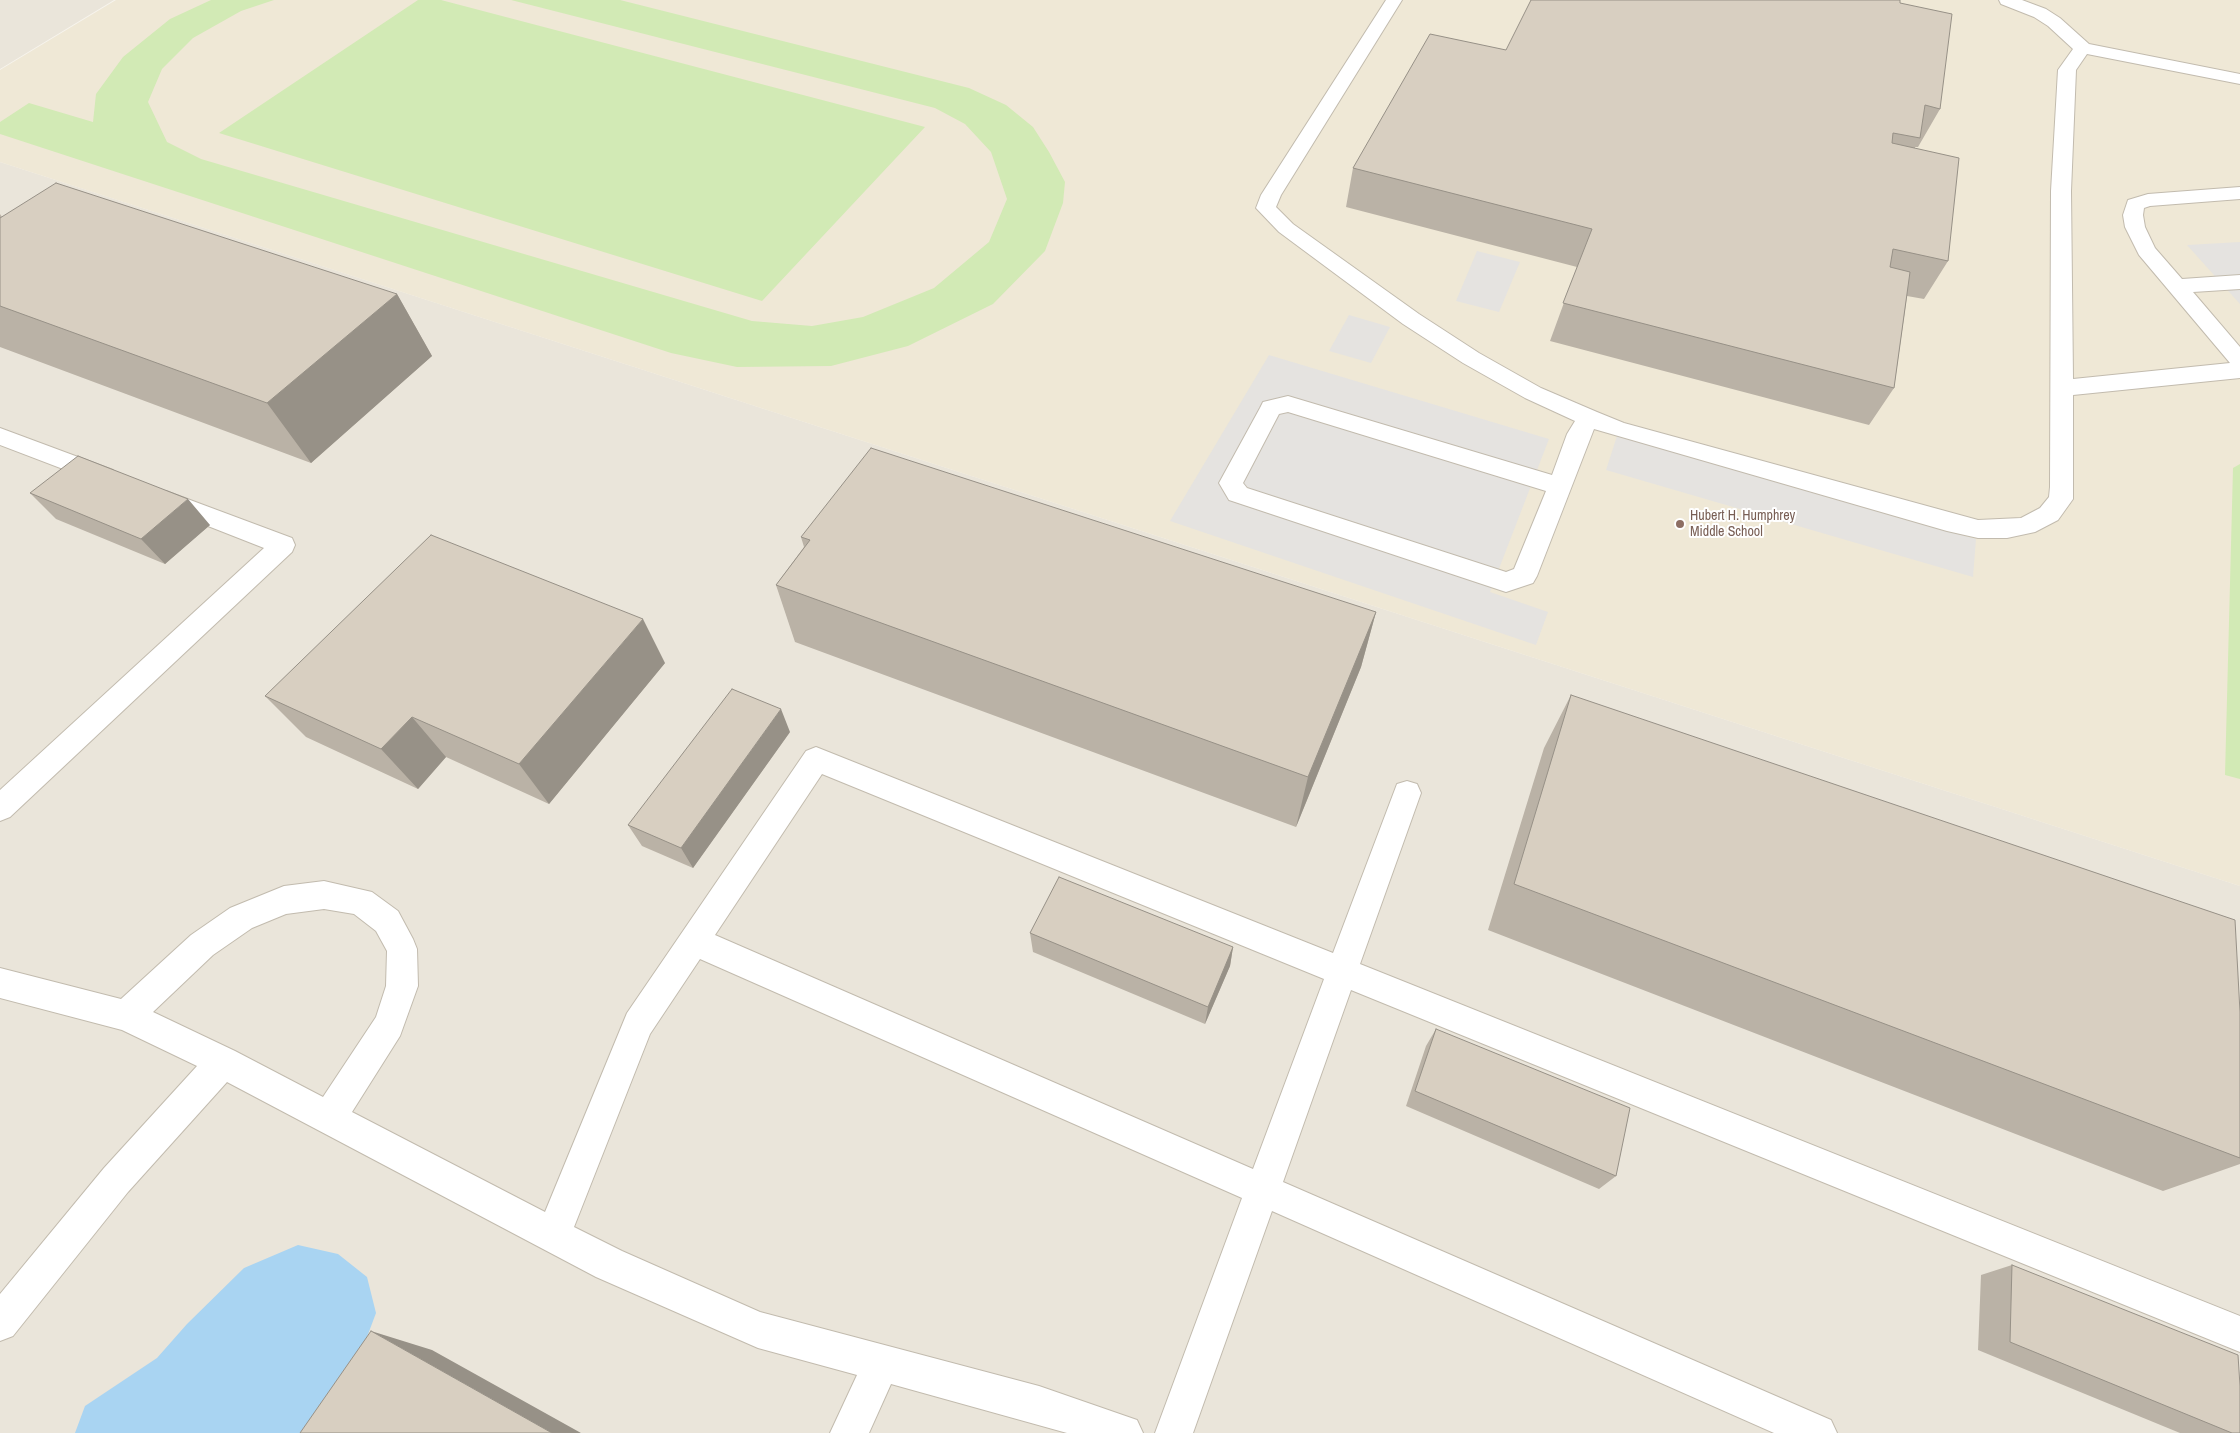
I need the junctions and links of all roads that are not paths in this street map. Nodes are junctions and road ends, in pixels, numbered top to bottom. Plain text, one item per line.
1 (1394, 0) edge
2 (2007, 0) edge
3 (2083, 48) junction
4 (2240, 79) edge
5 (2240, 194) edge
6 (2240, 282) edge
7 (2177, 286) junction
8 (2240, 361) edge
9 (2240, 370) edge
10 (2062, 388) junction
11 (1589, 418) junction
12 (0, 436) edge
13 (1560, 486) junction
14 (1407, 793) dead end
15 (0, 808) edge
16 (694, 941) junction
17 (1342, 971) junction
18 (0, 983) edge
19 (126, 1016) junction
20 (223, 1062) junction
21 (329, 1117) junction
22 (1262, 1190) junction
23 (553, 1235) junction
24 (0, 1323) edge
25 (2240, 1334) edge
26 (882, 1362) junction
27 (850, 1433) edge
28 (1124, 1433) edge
29 (1174, 1433) edge
30 (1818, 1433) edge

1 - 11 lane
2 - 3 lane
3 - 4 lane
3 - 10 lane
5 - 7 lane
6 - 7 lane
7 - 8 lane
9 - 10 lane
10 - 11 lane
11 - 13 lane
12 - 15 lane
13 - 13 lane
14 - 17 lane
16 - 17 lane
16 - 22 lane
16 - 23 lane
17 - 22 lane
17 - 25 lane
18 - 19 lane
19 - 20 lane
19 - 21 lane
20 - 21 lane
20 - 24 lane
21 - 23 lane
22 - 29 lane
22 - 30 lane
23 - 26 lane
26 - 27 lane
26 - 28 lane

